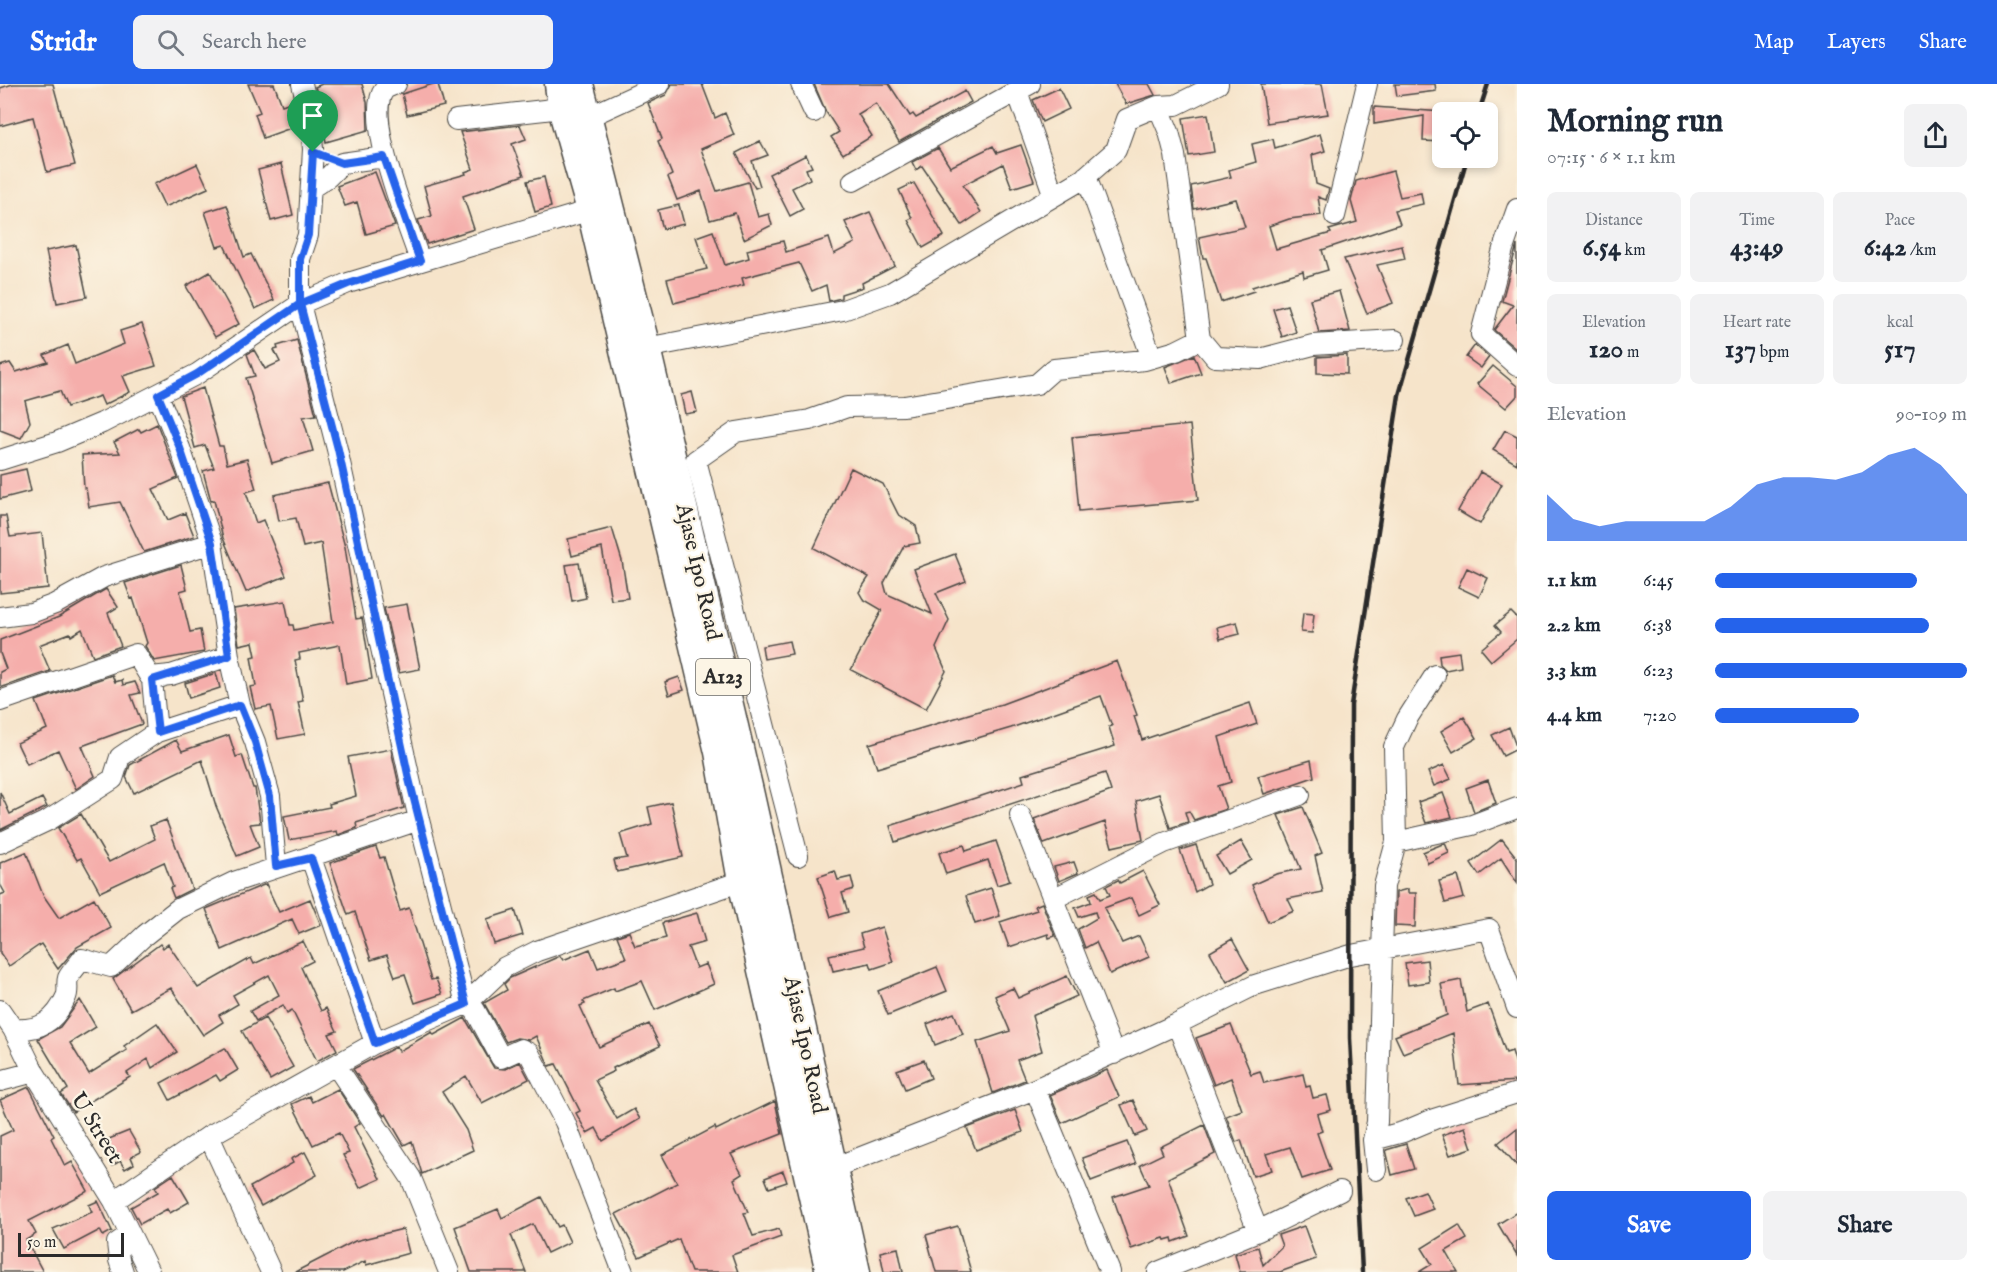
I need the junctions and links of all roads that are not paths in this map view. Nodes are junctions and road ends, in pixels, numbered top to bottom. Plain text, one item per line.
1 (302, 84) edge
2 (396, 84) edge
3 (660, 84) edge
4 (801, 84) edge
5 (1218, 84) edge
6 (1367, 84) edge
7 (1024, 87) edge
8 (575, 94) edge
9 (1158, 106) junction
10 (814, 112) dead end
11 (456, 120) dead end
12 (313, 152) junction
13 (384, 157) junction
14 (342, 163) junction
15 (1086, 176) junction
16 (853, 181) dead end
17 (311, 188) junction
18 (1054, 196) junction
19 (591, 210) junction
20 (1517, 210) edge
21 (1335, 216) dead end
22 (420, 261) junction
23 (300, 304) junction
24 (1200, 339) junction
25 (1395, 339) dead end
26 (646, 348) junction
27 (1152, 358) junction
28 (1517, 366) edge
29 (158, 395) junction
30 (0, 460) edge
31 (212, 543) junction
32 (0, 617) edge
33 (229, 656) junction
34 (171, 675) junction
35 (1435, 675) dead end
36 (0, 701) edge
37 (240, 705) junction
38 (158, 732) junction
39 (1300, 795) dead end
40 (1517, 808) edge
41 (1020, 815) dead end
42 (419, 820) junction
43 (1396, 842) junction
44 (0, 843) edge
45 (798, 856) dead end
46 (311, 858) junction
47 (276, 866) junction
48 (742, 881) junction
49 (1053, 898) junction
50 (1382, 948) junction
51 (466, 1004) junction
52 (1517, 1008) edge
53 (0, 1010) edge
54 (1177, 1024) junction
55 (13, 1029) junction
56 (375, 1043) junction
57 (1114, 1054) junction
58 (337, 1066) junction
59 (34, 1072) junction
60 (0, 1081) edge
61 (1035, 1089) junction
62 (1517, 1093) edge
63 (209, 1137) junction
64 (1373, 1140) junction
65 (832, 1168) junction
66 (1376, 1170) dead end
67 (1340, 1191) dead end
68 (114, 1201) junction
69 (1258, 1231) junction
70 (130, 1234) junction
71 (146, 1271) edge
72 (123, 1272) edge
73 (271, 1272) edge
74 (449, 1272) edge
75 (623, 1272) edge
76 (831, 1272) edge
77 (856, 1272) edge
78 (1110, 1272) edge
79 (1158, 1272) edge

1 - 12 street
2 - 13 street
3 - 8 street
4 - 10 street
5 - 9 street
6 - 21 street
7 - 16 street
7 - 18 street
8 - 11 street
8 - 19 highway, Ajase Ipo Road / A123
8 - 26 highway, Ajase Ipo Road / A123
9 - 15 street
9 - 24 street
12 - 14 street
12 - 17 street
13 - 14 street
13 - 22 street
14 - 17 street
15 - 18 street
15 - 27 street
17 - 23 street
18 - 26 street
19 - 22 street
19 - 48 highway, Ajase Ipo Road / A123
20 - 28 street
22 - 23 street
23 - 29 street
23 - 42 street
24 - 25 street
24 - 27 street
26 - 65 highway, Ajase Ipo Road / A123
27 - 45 street
29 - 30 street
29 - 31 street
31 - 32 street
31 - 33 street
33 - 34 street
33 - 37 street
34 - 36 street
34 - 38 street
35 - 43 street
37 - 38 street
37 - 47 street
38 - 44 street
39 - 49 street
40 - 43 street
41 - 49 street
42 - 46 street
42 - 51 street
43 - 50 street
46 - 47 street
46 - 56 street
47 - 55 street
48 - 51 street
48 - 76 highway, Ajase Ipo Road / A123
49 - 57 street
50 - 52 street
50 - 54 street
50 - 64 street
51 - 56 street
51 - 75 street
53 - 55 street, U Street
54 - 57 street
54 - 69 street
55 - 59 street, U Street
56 - 58 street
57 - 61 street
58 - 63 street
58 - 74 street
59 - 60 street
59 - 68 street, U Street
61 - 65 street
61 - 78 street
62 - 64 street
63 - 68 street
63 - 73 street
64 - 66 street
65 - 77 highway, Ajase Ipo Road / A123
67 - 69 street
68 - 70 street, U Street
69 - 79 street
70 - 71 street, U Street
70 - 72 street

